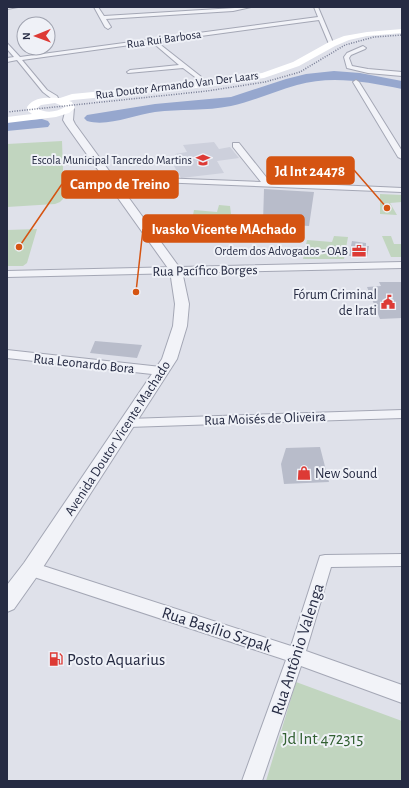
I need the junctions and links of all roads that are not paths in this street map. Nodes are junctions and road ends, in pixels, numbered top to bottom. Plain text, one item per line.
1 (16, 7) edge
2 (96, 7) edge
3 (249, 7) edge
4 (316, 7) edge
5 (7, 8) edge
6 (103, 18) junction
7 (320, 18) junction
8 (108, 27) dead end
9 (402, 31) edge
10 (152, 40) junction
11 (332, 44) junction
12 (7, 45) edge
13 (362, 48) dead end
14 (16, 58) junction
15 (7, 60) edge
16 (184, 66) junction
17 (130, 72) dead end
18 (402, 74) edge
19 (356, 82) dead end
20 (207, 84) junction
21 (45, 91) junction
22 (64, 104) junction
23 (33, 107) junction
24 (51, 114) junction
25 (7, 116) edge
26 (7, 120) edge
27 (71, 125) junction
28 (236, 145) dead end
29 (402, 157) edge
30 (108, 178) junction
31 (267, 184) junction
32 (402, 190) edge
33 (402, 265) edge
34 (176, 271) junction
35 (7, 274) edge
36 (7, 354) edge
37 (161, 372) junction
38 (402, 414) edge
39 (128, 423) junction
40 (402, 560) edge
41 (31, 569) junction
42 (7, 602) edge
43 (296, 656) junction
44 (402, 694) edge
45 (252, 781) edge

1 - 5 street
2 - 6 street
3 - 6 street
4 - 7 street
6 - 8 street
7 - 10 street, Rua Rui Barbosa
7 - 11 street
9 - 11 main road, Rua Doutor Armando Van Der Laars
10 - 14 street, Rua Rui Barbosa
10 - 16 street
11 - 20 main road, Rua Doutor Armando Van Der Laars
12 - 14 street
13 - 18 street
14 - 15 street, Rua Rui Barbosa
14 - 21 street
16 - 17 street
16 - 20 street
19 - 29 street
20 - 22 main road, Rua Doutor Armando Van Der Laars
21 - 22 street
21 - 23 street
22 - 23 main road
22 - 24 main road
22 - 27 street
23 - 24 main road
23 - 25 main road
24 - 26 main road
24 - 27 street, Avenida Doutor Vicente Machado
27 - 30 street, Avenida Doutor Vicente Machado
28 - 31 street
30 - 31 street
30 - 34 street, Avenida Doutor Vicente Machado
31 - 32 street
33 - 34 street, Rua Pacífico Borges
34 - 35 street, Rua Pacífico Borges
34 - 37 street, Avenida Doutor Vicente Machado
36 - 37 street, Rua Leonardo Bora
37 - 39 street, Avenida Doutor Vicente Machado
38 - 39 street, Rua Moisés de Oliveira
39 - 41 street, Avenida Doutor Vicente Machado
40 - 43 street, Rua Antônio Valenga
41 - 42 street, Avenida Doutor Vicente Machado
41 - 43 street, Rua Basílio Szpak
43 - 44 street, Rua Basílio Szpak
43 - 45 street, Rua Antônio Valenga

